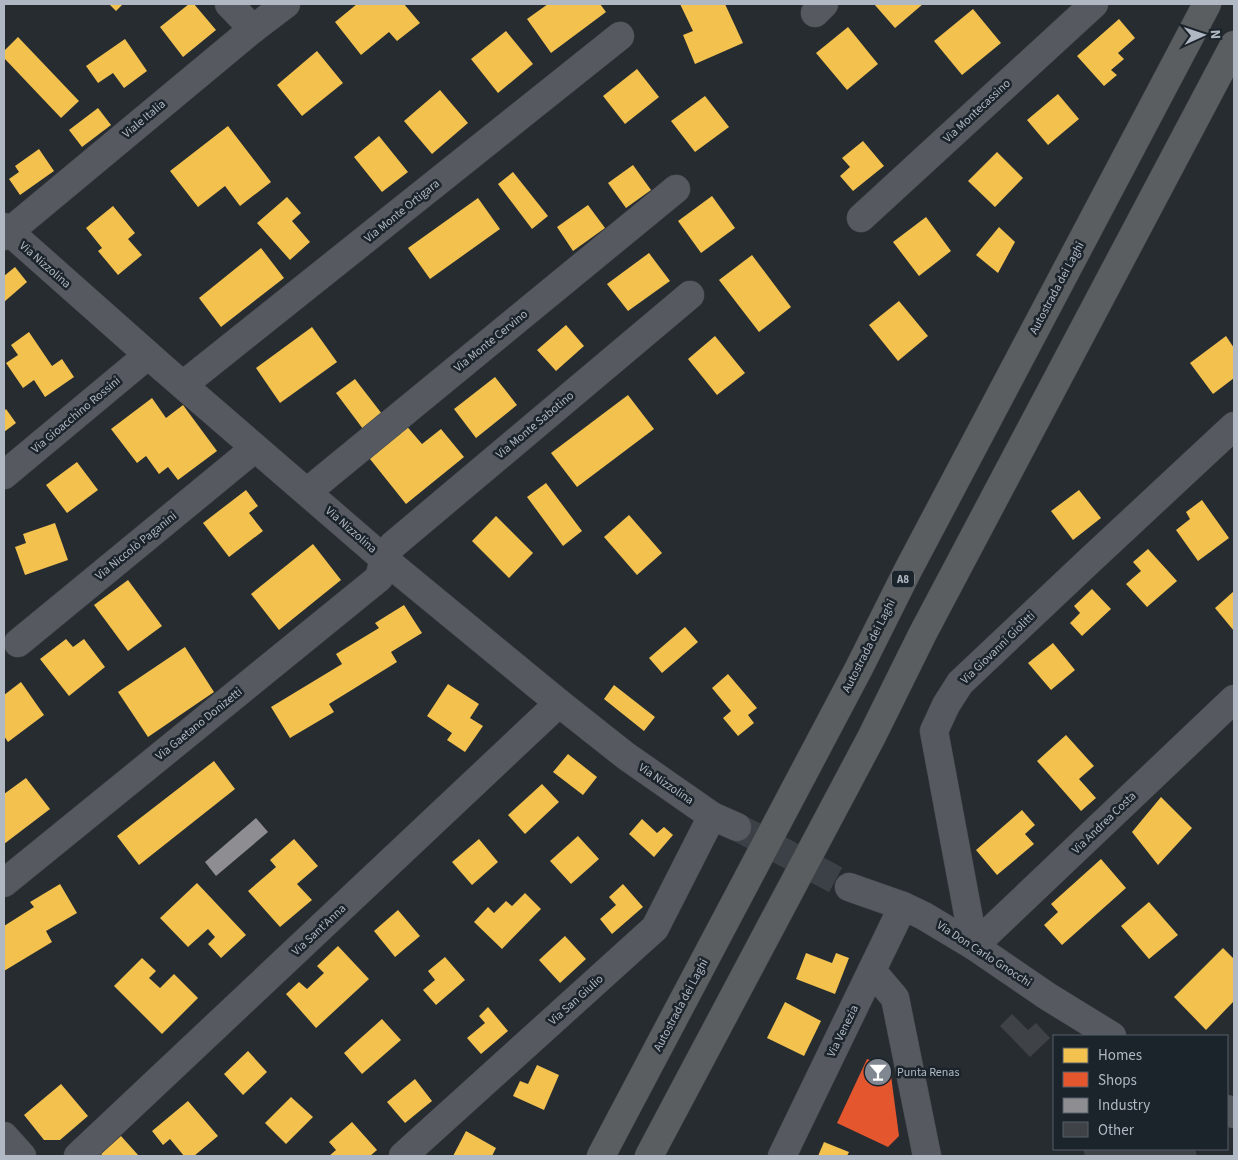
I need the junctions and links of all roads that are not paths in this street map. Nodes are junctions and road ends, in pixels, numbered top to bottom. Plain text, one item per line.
1 (229, 4) edge
2 (286, 4) edge
3 (1094, 4) edge
4 (1207, 4) edge
5 (253, 28) junction
6 (620, 36) dead end
7 (1234, 45) edge
8 (676, 189) dead end
9 (861, 218) dead end
10 (5, 232) edge
11 (690, 295) dead end
12 (148, 355) junction
13 (183, 385) junction
14 (1234, 426) edge
15 (255, 448) junction
16 (4, 475) edge
17 (307, 492) junction
18 (384, 559) junction
19 (18, 643) dead end
20 (1234, 699) edge
21 (559, 703) junction
22 (712, 816) junction
23 (737, 827) tunnel mouth
24 (4, 883) edge
25 (849, 887) tunnel mouth
26 (903, 906) junction
27 (974, 946) junction
28 (872, 971) junction
29 (1110, 1035) edge
30 (4, 1136) edge
31 (22, 1156) edge
32 (78, 1156) edge
33 (403, 1156) edge
34 (601, 1156) edge
35 (649, 1156) edge
36 (782, 1156) edge
37 (926, 1156) edge

1 - 5 street
2 - 5 street, Viale Italia
3 - 9 street, Via Montecassino
4 - 34 highway, Autostrada dei Laghi / A8
5 - 10 street, Viale Italia
6 - 13 street, Via Monte Ortigara
7 - 35 highway
8 - 17 street, Via Monte Cervino
10 - 12 street, Via Nizzolina
11 - 18 street, Via Monte Sabotino
12 - 13 street, Via Nizzolina
12 - 16 street, Via Gioacchino Rossini
13 - 15 street, Via Nizzolina
14 - 27 street, Via Giovanni Giolitti
15 - 17 street, Via Nizzolina
15 - 19 street, Via Niccolò Paganini
17 - 18 street, Via Nizzolina
18 - 21 street, Via Nizzolina
18 - 24 street, Via Gaetano Donizetti
20 - 27 street, Via Andrea Costa
21 - 22 street, Via Nizzolina
21 - 32 street, Via Sant'Anna
22 - 23 street
22 - 33 street, Via San Giulio
25 - 26 street, Via Don Carlo Gnocchi
26 - 27 street, Via Don Carlo Gnocchi
26 - 28 street, Via Venezia
27 - 29 street, Via Don Carlo Gnocchi
28 - 36 street, Via Venezia
28 - 37 street
30 - 31 street

